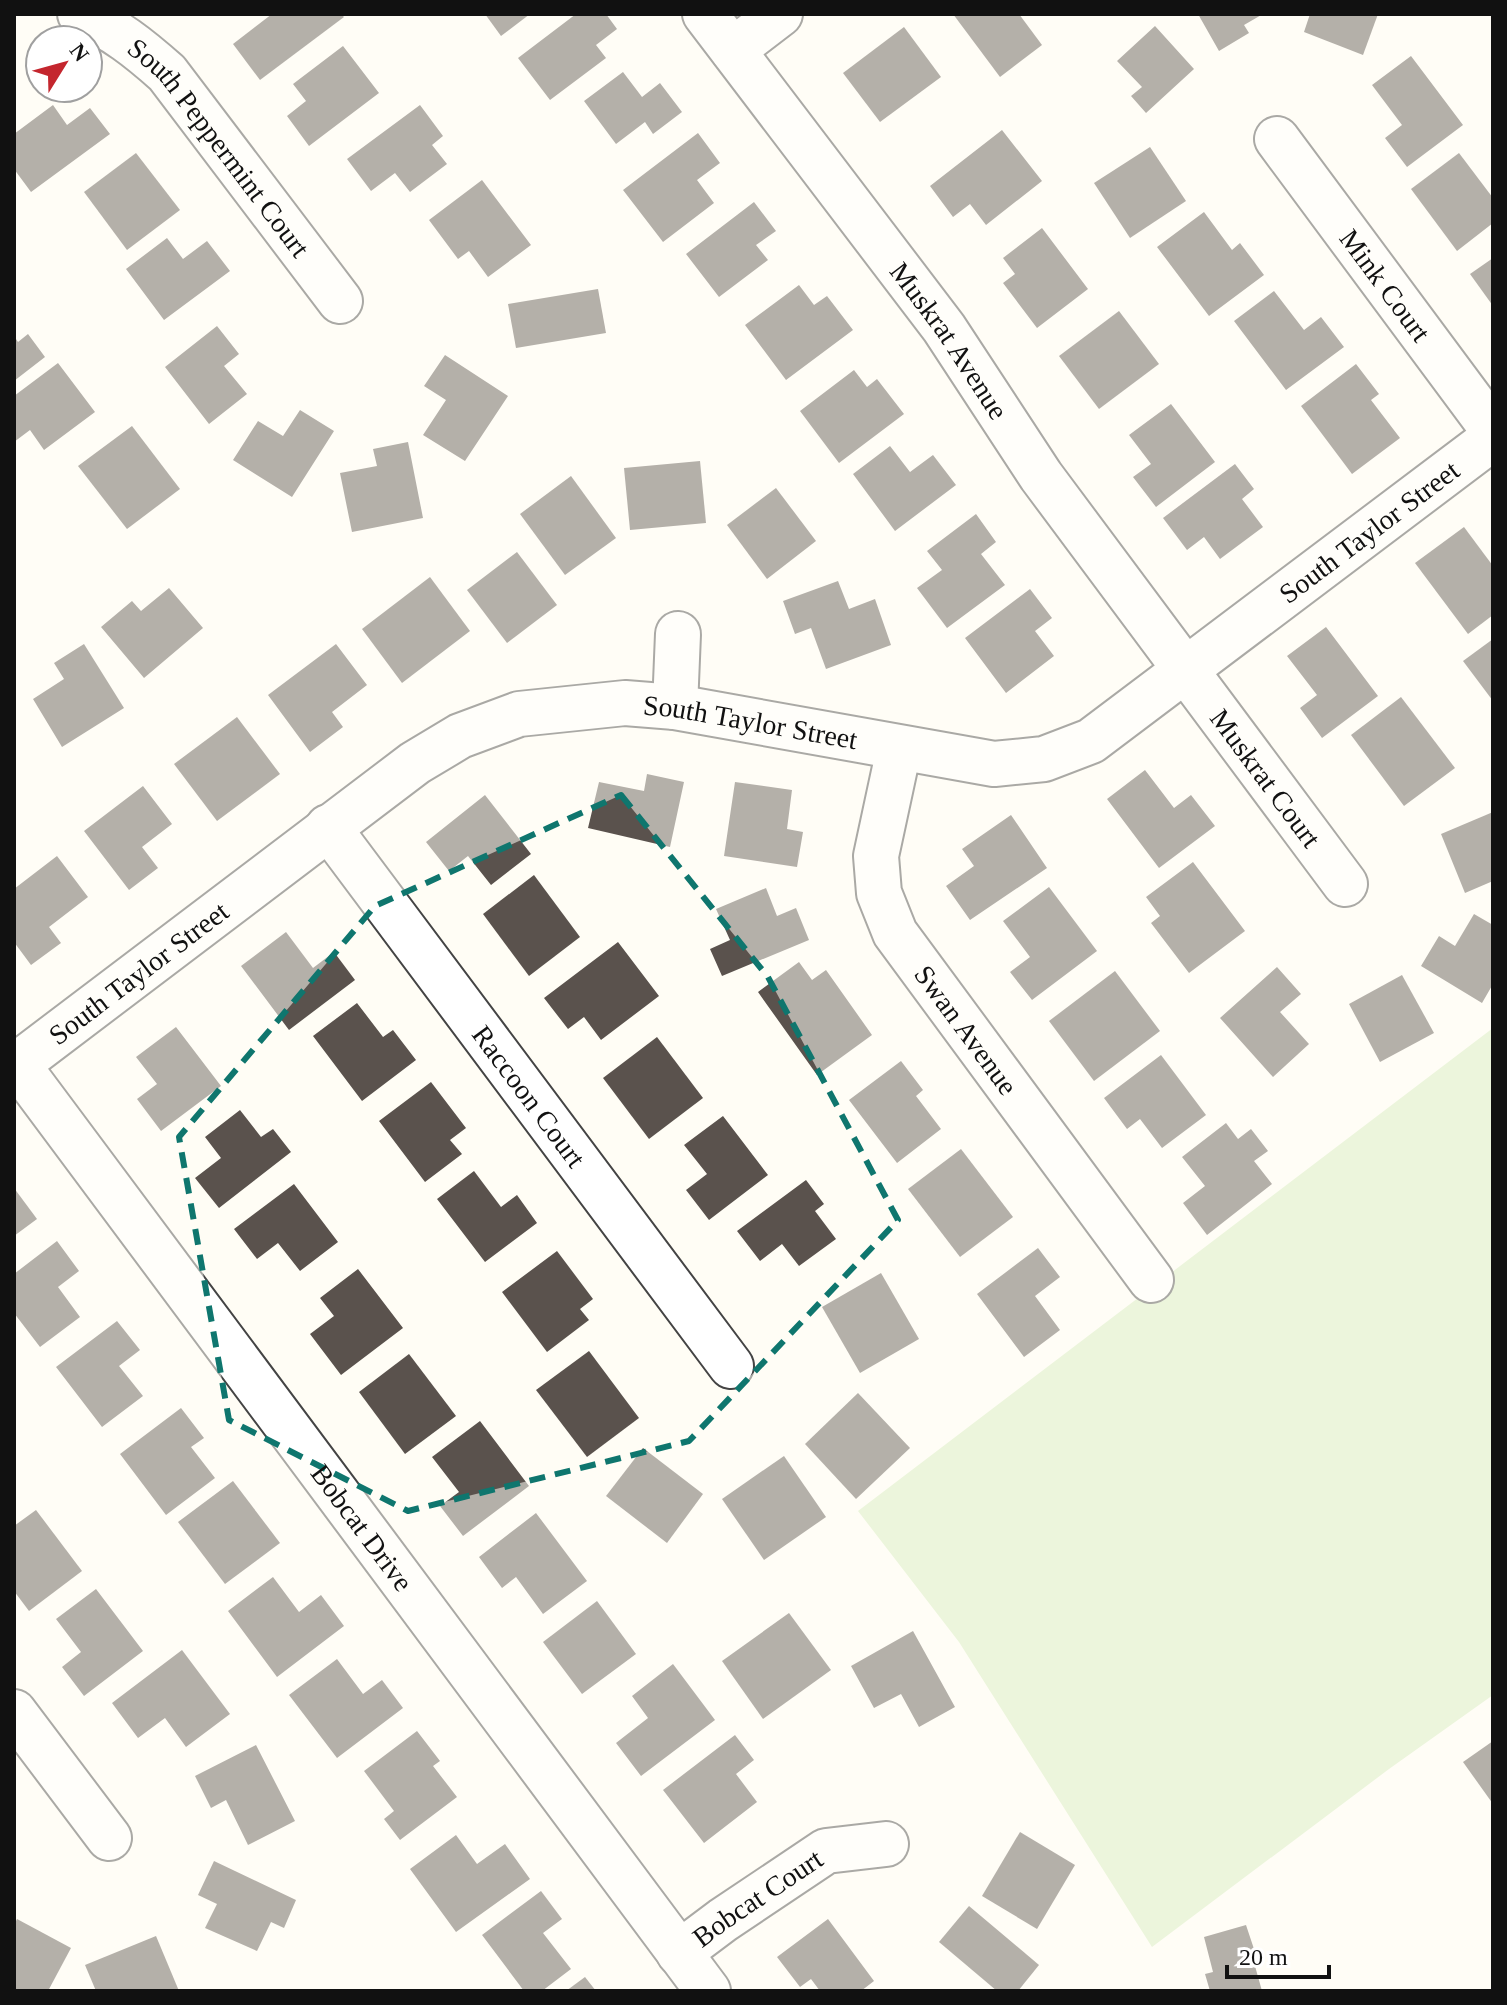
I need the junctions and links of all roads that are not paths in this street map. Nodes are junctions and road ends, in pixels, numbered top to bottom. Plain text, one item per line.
1 (705, 14) edge
2 (780, 14) edge
3 (104, 18) edge
4 (733, 50) junction
5 (1277, 139) dead end
6 (340, 301) dead end
7 (1493, 430) edge
8 (1493, 438) edge
9 (678, 634) dead end
10 (1185, 672) junction
11 (675, 707) junction
12 (899, 749) junction
13 (328, 827) junction
14 (1345, 884) dead end
15 (16, 1065) edge
16 (1151, 1280) dead end
17 (731, 1366) dead end
18 (14, 1712) edge
19 (109, 1838) dead end
20 (886, 1844) dead end
21 (679, 1953) junction
22 (708, 1991) edge

1 - 4 street, Muskrat Avenue
2 - 4 street
3 - 6 street, South Peppermint Court
4 - 10 street, Muskrat Avenue
5 - 7 street, Mink Court
8 - 10 street, South Taylor Street
9 - 11 street
10 - 12 street, South Taylor Street
10 - 14 street, Muskrat Court
11 - 12 street, South Taylor Street
11 - 13 street, South Taylor Street
12 - 16 street, Swan Avenue
13 - 15 street, South Taylor Street
13 - 17 street, Raccoon Court
15 - 21 street, Bobcat Drive
18 - 19 street
20 - 21 street, Bobcat Court
21 - 22 street, Bobcat Drive

